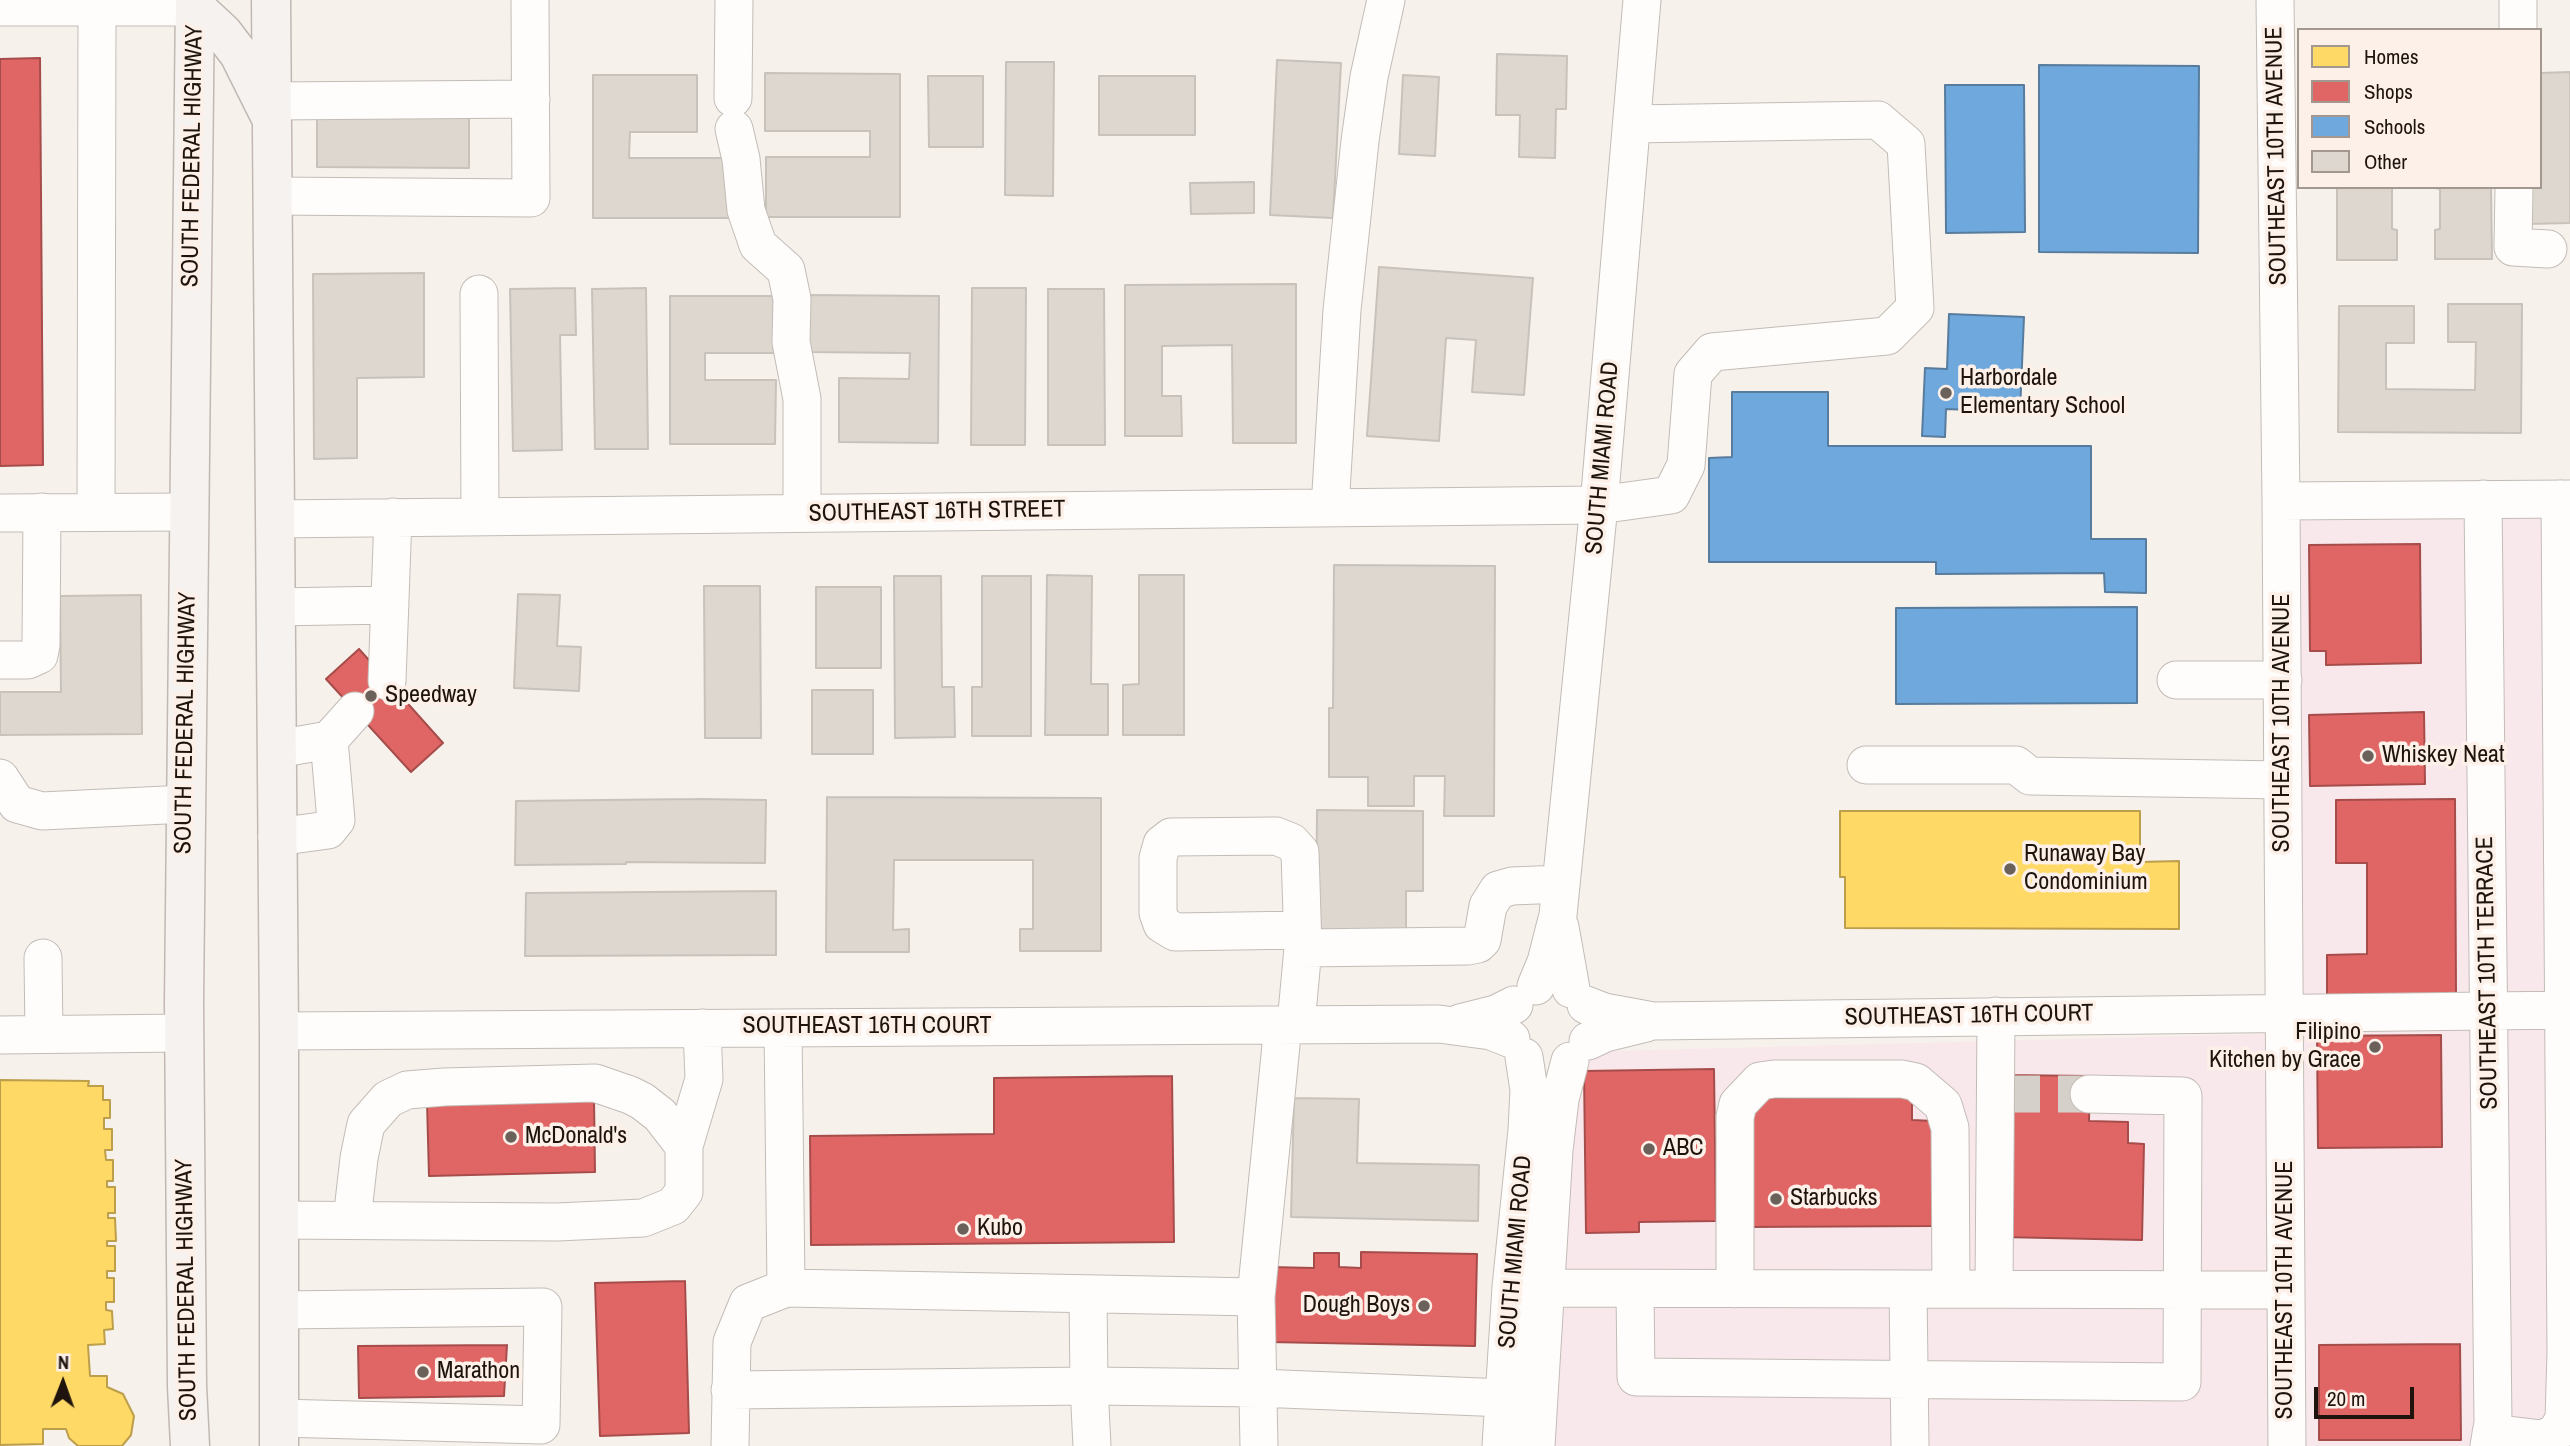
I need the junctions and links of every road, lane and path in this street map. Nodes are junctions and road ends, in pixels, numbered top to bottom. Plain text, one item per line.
1 (271, 0) edge
2 (530, 0) edge
3 (734, 0) edge
4 (1386, 0) edge
5 (1642, 0) edge
6 (2275, 0) edge
7 (2518, 0) edge
8 (195, 3) edge
9 (0, 7) edge
10 (97, 7) junction
11 (2518, 28) edge
12 (531, 99) junction
13 (273, 112) junction
14 (1632, 124) junction
15 (2514, 189) edge
16 (273, 196) junction
17 (2548, 249) dead end
18 (479, 294) dead end
19 (2483, 499) junction
20 (2565, 499) edge
21 (2281, 501) junction
22 (1599, 505) junction
23 (1330, 508) junction
24 (42, 512) junction
25 (96, 512) junction
26 (188, 512) junction
27 (0, 513) edge
28 (802, 513) junction
29 (393, 517) junction
30 (480, 517) junction
31 (275, 519) junction
32 (390, 605) junction
33 (276, 607) junction
34 (0, 660) edge
35 (2176, 680) dead end
36 (2283, 680) junction
37 (387, 681) dead end
38 (355, 711) dead end
39 (329, 740) junction
40 (277, 749) junction
41 (1866, 765) dead end
42 (0, 778) edge
43 (2283, 780) junction
44 (186, 804) junction
45 (277, 837) junction
46 (1560, 900) junction
47 (43, 958) dead end
48 (2566, 1010) edge
49 (2488, 1011) junction
50 (2285, 1012) junction
51 (1540, 1014) junction
52 (1996, 1016) junction
53 (1654, 1021) junction
54 (1289, 1025) junction
55 (702, 1028) junction
56 (783, 1028) junction
57 (279, 1031) junction
58 (184, 1033) junction
59 (44, 1034) junction
60 (0, 1035) edge
61 (1579, 1051) junction
62 (2089, 1094) tunnel mouth
63 (642, 1101) junction
64 (684, 1146) junction
65 (279, 1220) junction
66 (352, 1220) junction
67 (786, 1288) junction
68 (1545, 1288) junction
69 (1635, 1289) junction
70 (1735, 1289) junction
71 (1908, 1289) junction
72 (1951, 1289) junction
73 (1993, 1289) junction
74 (2183, 1290) junction
75 (2285, 1290) junction
76 (1088, 1294) junction
77 (1256, 1297) junction
78 (279, 1310) junction
79 (1909, 1381) junction
80 (1089, 1386) junction
81 (1258, 1388) junction
82 (730, 1390) junction
83 (1505, 1398) junction
84 (279, 1432) edge
85 (2490, 1439) edge
86 (190, 1446) edge
87 (730, 1446) edge
88 (1092, 1446) edge
89 (1259, 1446) edge
90 (1501, 1446) edge
91 (1536, 1446) edge
92 (1910, 1446) edge
93 (2287, 1446) edge

1 - 13 main road
2 - 12 street
3 - 28 street
4 - 23 street
5 - 14 street, SOUTH MIAMI ROAD
6 - 21 street, SOUTHEAST 10TH AVENUE
7 - 11 street
8 - 10 street
8 - 13 main road
8 - 26 main road, SOUTH FEDERAL HIGHWAY
9 - 10 street
10 - 25 street
12 - 13 street
12 - 16 street
13 - 16 main road
14 - 22 street, SOUTH MIAMI ROAD
14 - 22 street, SOUTHEAST 16TH STREET
15 - 17 street
16 - 31 main road
18 - 30 street
19 - 20 street
19 - 21 street
19 - 49 street, SOUTHEAST 10TH TERRACE
20 - 48 street
21 - 36 street, SOUTHEAST 10TH AVENUE
22 - 23 street, SOUTHEAST 16TH STREET
22 - 46 street, SOUTH MIAMI ROAD
23 - 28 street, SOUTHEAST 16TH STREET
24 - 25 street
24 - 27 street
24 - 34 street
25 - 26 street
26 - 44 main road, SOUTH FEDERAL HIGHWAY
28 - 30 street, SOUTHEAST 16TH STREET
29 - 30 street, SOUTHEAST 16TH STREET
29 - 31 street, SOUTHEAST 16TH STREET
29 - 32 street
31 - 33 main road
32 - 33 street
32 - 37 street
33 - 40 main road
35 - 36 street
36 - 43 street, SOUTHEAST 10TH AVENUE
38 - 39 street
39 - 40 street
39 - 45 street
40 - 45 main road
41 - 43 street
42 - 44 street
43 - 50 street, SOUTHEAST 10TH AVENUE
44 - 58 main road, SOUTH FEDERAL HIGHWAY
45 - 57 main road
46 - 51 street, SOUTH MIAMI ROAD
46 - 54 street
47 - 59 street
48 - 49 street, SOUTHEAST 16TH COURT
48 - 85 street
49 - 50 street, SOUTHEAST 16TH COURT
49 - 85 street, SOUTHEAST 10TH TERRACE
50 - 52 street, SOUTHEAST 16TH COURT
50 - 75 street, SOUTHEAST 10TH AVENUE
51 - 53 street, SOUTHEAST 16TH COURT
51 - 54 street, SOUTHEAST 16TH COURT
51 - 61 street, SOUTH MIAMI ROAD
51 - 61 street, SOUTHEAST 16TH COURT
51 - 83 street, SOUTH MIAMI ROAD
52 - 53 street, SOUTHEAST 16TH COURT
52 - 73 street
53 - 61 street, SOUTHEAST 16TH COURT
54 - 56 street, SOUTHEAST 16TH COURT
54 - 77 street
55 - 56 street, SOUTHEAST 16TH COURT
55 - 57 street, SOUTHEAST 16TH COURT
55 - 63 street
55 - 64 street
56 - 67 street
57 - 65 main road
58 - 59 street
58 - 86 main road, SOUTH FEDERAL HIGHWAY
59 - 60 street
61 - 68 street, SOUTH MIAMI ROAD
62 - 74 street
63 - 64 street
63 - 66 street
64 - 66 street
65 - 66 street
65 - 78 main road
67 - 76 street
67 - 82 street
68 - 69 street
68 - 91 street, SOUTH MIAMI ROAD
69 - 70 street
69 - 79 street
70 - 71 street
70 - 72 street
71 - 72 street
71 - 79 street
72 - 73 street
73 - 74 street
74 - 75 street
74 - 79 street
75 - 93 street, SOUTHEAST 10TH AVENUE
76 - 77 street
76 - 80 street
77 - 81 street
78 - 84 main road
78 - 84 street
79 - 92 street
80 - 81 street
80 - 82 street
80 - 88 street
81 - 83 street
81 - 89 street
82 - 87 street
83 - 90 street, SOUTH MIAMI ROAD

